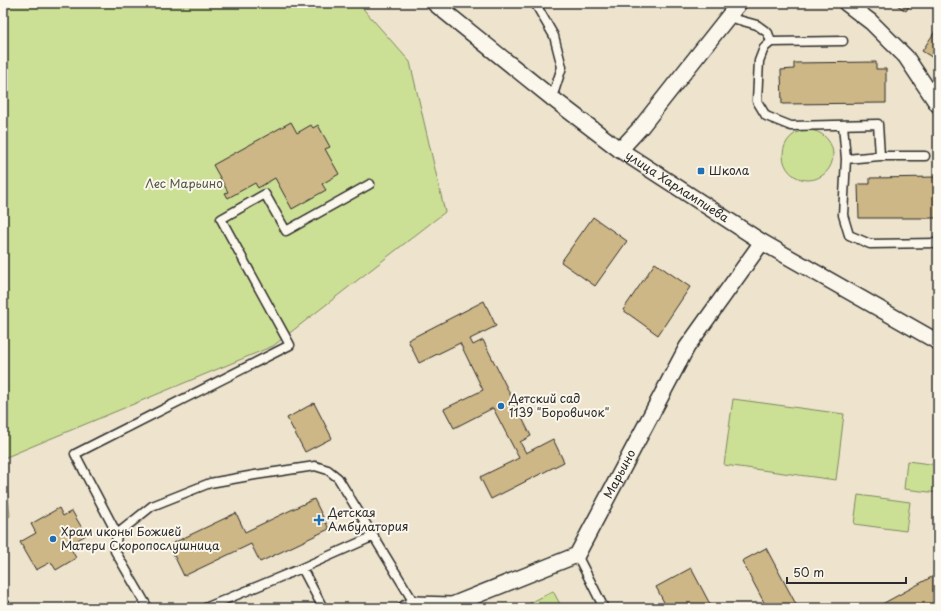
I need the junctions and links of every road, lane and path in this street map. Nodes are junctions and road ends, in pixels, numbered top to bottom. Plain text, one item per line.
1 (434, 3) edge
2 (535, 3) edge
3 (739, 3) edge
4 (846, 3) edge
5 (728, 17) junction
6 (843, 41) dead end
7 (771, 42) junction
8 (552, 98) junction
9 (938, 105) edge
10 (843, 125) junction
11 (620, 150) junction
12 (880, 156) junction
13 (926, 156) dead end
14 (846, 159) junction
15 (370, 184) dead end
16 (762, 242) junction
17 (938, 243) edge
18 (938, 342) edge
19 (117, 534) junction
20 (374, 536) junction
21 (577, 555) junction
22 (302, 568) junction
23 (413, 606) edge
24 (148, 608) edge
25 (205, 608) edge
26 (323, 608) edge
27 (604, 608) edge

1 - 8 street, улица Харлампиева
2 - 8 lane
3 - 5 street
4 - 9 street
5 - 7 lane
5 - 11 street
6 - 7 lane
7 - 10 lane
8 - 11 street, улица Харлампиева
10 - 12 lane
10 - 14 lane
11 - 16 street, улица Харлампиева
12 - 13 lane
12 - 14 lane
14 - 17 lane
15 - 19 lane
16 - 18 street, улица Харлампиева
16 - 21 street, Марьино
19 - 20 lane
19 - 24 lane
20 - 22 lane
20 - 23 lane
21 - 23 street
21 - 27 lane
22 - 25 lane
22 - 26 lane

